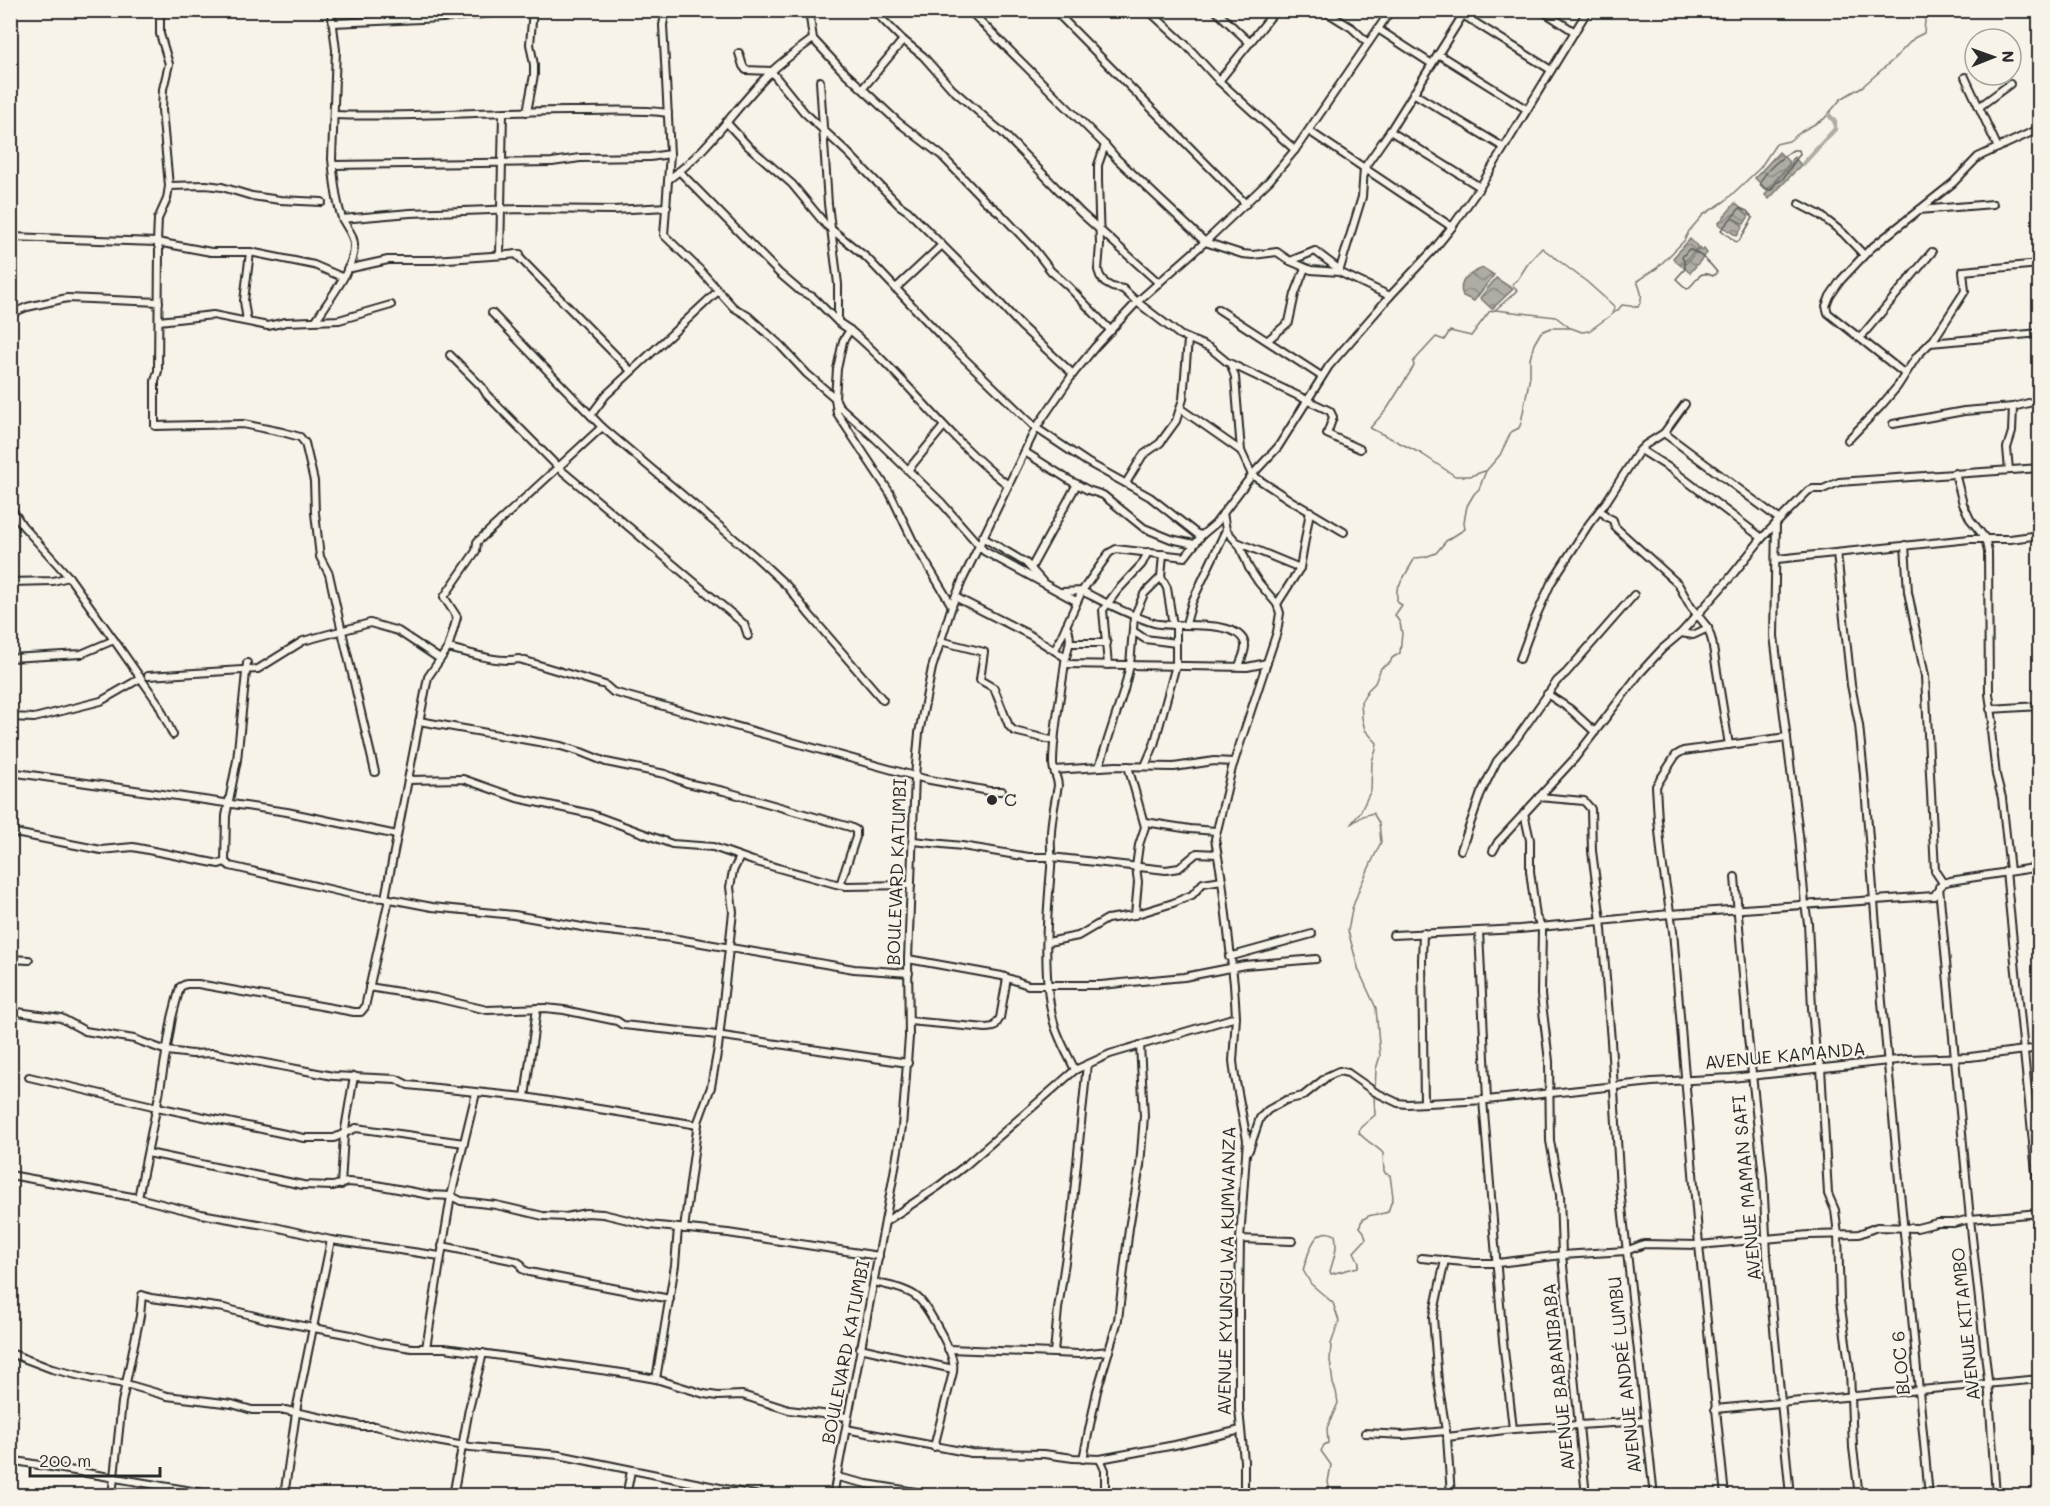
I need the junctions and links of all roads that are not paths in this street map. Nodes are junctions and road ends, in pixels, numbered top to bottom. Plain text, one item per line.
1 (160, 10) edge
2 (331, 10) edge
3 (522, 10) edge
4 (533, 10) edge
5 (666, 10) edge
6 (809, 10) edge
7 (873, 10) edge
8 (969, 10) edge
9 (1054, 10) edge
10 (1148, 10) edge
11 (1215, 10) edge
12 (1276, 10) edge
13 (1323, 10) edge
14 (1391, 10) edge
15 (1541, 10) edge
16 (1588, 10) edge
17 (1464, 13) edge
18 (333, 22) junction
19 (1378, 29) junction
20 (1575, 32) junction
21 (813, 39) junction
22 (903, 40) junction
23 (1250, 43) junction
24 (1368, 43) junction
25 (739, 53) dead end
26 (1438, 54) junction
27 (1432, 64) junction
28 (1551, 70) junction
29 (771, 71) junction
30 (820, 81) dead end
31 (1219, 81) junction
32 (1969, 87) edge
33 (2006, 87) edge
34 (863, 88) junction
35 (1413, 93) junction
36 (1979, 107) junction
37 (1526, 109) junction
38 (527, 112) junction
39 (503, 113) junction
40 (668, 113) junction
41 (334, 115) junction
42 (726, 122) junction
43 (823, 130) junction
44 (1309, 130) junction
45 (1390, 131) junction
46 (2040, 131) edge
47 (1105, 145) junction
48 (1503, 147) junction
49 (1998, 148) junction
50 (1295, 150) junction
51 (669, 154) junction
52 (502, 163) junction
53 (333, 165) junction
54 (1364, 168) junction
55 (679, 171) junction
56 (669, 179) junction
57 (169, 186) junction
58 (1480, 186) junction
59 (322, 202) dead end
60 (1246, 204) junction
61 (1799, 204) dead end
62 (1993, 204) dead end
63 (667, 207) junction
64 (501, 210) junction
65 (1918, 210) junction
66 (342, 219) junction
67 (1452, 227) junction
68 (831, 229) junction
69 (1099, 229) junction
70 (10, 237) edge
71 (157, 242) junction
72 (1205, 242) junction
73 (942, 245) junction
74 (250, 252) junction
75 (1932, 252) dead end
76 (500, 255) junction
77 (1864, 255) junction
78 (1290, 261) junction
79 (2040, 264) edge
80 (1305, 268) junction
81 (347, 269) junction
82 (1340, 271) junction
83 (342, 277) junction
84 (1159, 283) junction
85 (895, 289) junction
86 (718, 291) junction
87 (1390, 296) junction
88 (159, 302) junction
89 (1137, 302) junction
90 (391, 305) dead end
91 (1218, 309) dead end
92 (492, 313) dead end
93 (10, 314) edge
94 (315, 320) junction
95 (159, 321) junction
96 (247, 321) junction
97 (838, 322) junction
98 (850, 330) junction
99 (1111, 331) junction
100 (2040, 333) edge
101 (1860, 338) junction
102 (1188, 340) junction
103 (1268, 340) junction
104 (1930, 343) junction
105 (450, 355) dead end
106 (1232, 365) junction
107 (1239, 368) junction
108 (631, 371) junction
109 (1073, 374) junction
110 (1905, 374) junction
111 (1321, 376) junction
112 (1235, 377) junction
113 (835, 398) junction
114 (1306, 400) junction
115 (2040, 400) edge
116 (1685, 404) dead end
117 (2013, 407) junction
118 (1181, 409) junction
119 (591, 415) junction
120 (1893, 424) dead end
121 (944, 426) junction
122 (602, 427) junction
123 (1036, 428) junction
124 (1664, 433) junction
125 (1848, 440) dead end
126 (1360, 449) dead end
127 (1641, 450) junction
128 (1241, 451) junction
129 (1025, 452) junction
130 (558, 468) junction
131 (2040, 468) edge
132 (908, 470) junction
133 (2009, 470) junction
134 (1954, 473) junction
135 (1252, 475) junction
136 (1126, 483) junction
137 (1077, 484) junction
138 (1008, 485) junction
139 (10, 506) edge
140 (1600, 510) junction
141 (1310, 511) junction
142 (1223, 513) junction
143 (1778, 521) junction
144 (1226, 530) junction
145 (1344, 532) dead end
146 (1202, 535) junction
147 (2040, 535) edge
148 (982, 537) junction
149 (1762, 538) junction
150 (1985, 538) junction
151 (1236, 541) junction
152 (1194, 544) junction
153 (979, 545) junction
154 (1905, 545) junction
155 (1148, 552) junction
156 (1837, 553) junction
157 (1163, 554) junction
158 (1777, 558) junction
159 (1031, 568) junction
160 (1300, 568) junction
161 (69, 577) junction
162 (1161, 577) junction
163 (10, 582) edge
164 (1045, 584) junction
165 (1082, 591) junction
166 (1062, 592) junction
167 (1634, 596) dead end
168 (955, 597) junction
169 (1076, 601) junction
170 (1277, 604) junction
171 (1107, 605) junction
172 (952, 606) junction
173 (1699, 614) junction
174 (1134, 616) junction
175 (1186, 624) junction
176 (1174, 625) junction
177 (1066, 627) junction
178 (1708, 628) junction
179 (342, 631) junction
180 (1133, 631) junction
181 (1681, 633) junction
182 (748, 636) dead end
183 (114, 640) junction
184 (940, 641) junction
185 (1070, 643) junction
186 (1107, 643) junction
187 (1176, 643) junction
188 (448, 648) junction
189 (1055, 650) junction
190 (10, 658) edge
191 (440, 659) junction
192 (1520, 659) dead end
193 (1066, 661) junction
194 (1267, 663) junction
195 (1108, 665) junction
196 (1130, 665) junction
197 (1176, 665) junction
198 (246, 666) junction
199 (1239, 666) junction
200 (148, 676) dead end
201 (141, 678) junction
202 (1547, 694) junction
203 (882, 700) dead end
204 (2040, 706) edge
205 (1990, 709) junction
206 (10, 717) edge
207 (419, 721) junction
208 (1595, 732) junction
209 (173, 735) dead end
210 (1787, 737) junction
211 (1055, 741) junction
212 (1729, 745) junction
213 (1234, 762) junction
214 (1128, 766) junction
215 (1145, 766) junction
216 (1099, 767) junction
217 (1054, 770) junction
218 (10, 772) edge
219 (375, 772) dead end
220 (915, 776) junction
221 (408, 780) junction
222 (1002, 791) dead end
223 (1539, 797) junction
224 (228, 803) junction
225 (1524, 813) junction
226 (1145, 822) junction
227 (1216, 831) junction
228 (10, 832) edge
229 (397, 835) junction
230 (913, 841) junction
231 (1461, 850) dead end
232 (1493, 851) dead end
233 (1217, 854) junction
234 (740, 857) junction
235 (1052, 857) junction
236 (225, 862) junction
237 (1136, 867) junction
238 (2040, 867) edge
239 (2008, 871) junction
240 (1735, 877) dead end
241 (1222, 880) junction
242 (840, 885) junction
243 (911, 885) junction
244 (1941, 885) junction
245 (387, 899) junction
246 (1875, 900) junction
247 (1805, 904) junction
248 (1738, 910) junction
249 (1670, 914) junction
250 (1135, 915) junction
251 (1601, 921) junction
252 (1542, 927) junction
253 (1479, 931) junction
254 (1423, 933) junction
255 (1312, 934) dead end
256 (1393, 935) dead end
257 (1048, 942) junction
258 (728, 948) junction
259 (1229, 957) junction
260 (10, 958) edge
261 (908, 958) junction
262 (1316, 959) dead end
263 (29, 960) dead end
264 (1231, 967) junction
265 (909, 973) junction
266 (1007, 978) junction
267 (1048, 986) junction
268 (369, 987) junction
269 (537, 1008) junction
270 (10, 1011) edge
271 (1236, 1017) junction
272 (909, 1021) junction
273 (718, 1035) junction
274 (1140, 1045) junction
275 (2040, 1048) edge
276 (2023, 1050) junction
277 (167, 1051) junction
278 (1955, 1057) junction
279 (1888, 1061) junction
280 (908, 1064) junction
281 (1087, 1064) junction
282 (1821, 1067) junction
283 (1075, 1070) junction
284 (1752, 1075) junction
285 (354, 1076) junction
286 (29, 1077) dead end
287 (1684, 1080) junction
288 (1614, 1086) junction
289 (476, 1093) junction
290 (1550, 1094) junction
291 (525, 1097) junction
292 (1485, 1100) junction
293 (1424, 1102) junction
294 (157, 1107) junction
295 (698, 1125) junction
296 (344, 1135) junction
297 (464, 1143) junction
298 (148, 1154) junction
299 (1245, 1160) junction
300 (10, 1175) edge
301 (341, 1185) junction
302 (451, 1196) junction
303 (138, 1198) junction
304 (2040, 1213) edge
305 (1970, 1219) junction
306 (885, 1222) junction
307 (1903, 1227) junction
308 (681, 1228) junction
309 (1838, 1235) junction
310 (1240, 1239) junction
311 (1766, 1239) junction
312 (331, 1240) junction
313 (1292, 1241) dead end
314 (1699, 1245) junction
315 (442, 1246) junction
316 (1626, 1251) junction
317 (1562, 1255) junction
318 (440, 1256) junction
319 (879, 1256) junction
320 (1421, 1258) dead end
321 (1445, 1260) junction
322 (1498, 1263) junction
323 (874, 1282) junction
324 (670, 1299) junction
325 (313, 1328) junction
326 (426, 1348) junction
327 (860, 1348) junction
328 (948, 1348) junction
329 (1109, 1351) junction
330 (10, 1353) edge
331 (483, 1353) junction
332 (1054, 1353) junction
333 (953, 1369) junction
334 (656, 1379) junction
335 (2040, 1379) edge
336 (126, 1384) junction
337 (1989, 1384) junction
338 (1919, 1390) junction
339 (1851, 1398) junction
340 (1782, 1403) junction
341 (1716, 1409) junction
342 (296, 1413) junction
343 (847, 1418) junction
344 (1645, 1421) junction
345 (1578, 1425) junction
346 (846, 1429) junction
347 (1513, 1429) junction
348 (1241, 1430) junction
349 (1365, 1433) dead end
350 (1447, 1434) junction
351 (462, 1445) junction
352 (934, 1447) junction
353 (1083, 1459) junction
354 (10, 1460) edge
355 (1100, 1460) junction
356 (631, 1471) junction
357 (112, 1477) junction
358 (837, 1477) junction
359 (112, 1496) edge
360 (221, 1496) edge
361 (284, 1496) edge
362 (453, 1496) edge
363 (626, 1496) edge
364 (759, 1496) edge
365 (833, 1496) edge
366 (940, 1496) edge
367 (1105, 1496) edge
368 (1244, 1496) edge
369 (1451, 1496) edge
370 (1586, 1496) edge
371 (1653, 1496) edge
372 (1725, 1496) edge
373 (1790, 1496) edge
374 (1858, 1496) edge
375 (1929, 1496) edge
376 (1996, 1496) edge

1 - 57 street
2 - 18 street
3 - 18 street
4 - 38 street
5 - 40 street
6 - 21 street
7 - 22 street
8 - 47 street
9 - 60 street
10 - 31 street
11 - 23 street
12 - 23 street
13 - 24 street
14 - 19 street, BOULEVARD KATUMBI
15 - 20 street
16 - 20 street
17 - 26 street
17 - 28 street
18 - 41 street
19 - 24 street, BOULEVARD KATUMBI
19 - 27 street
20 - 28 street
21 - 29 street
21 - 34 street
22 - 34 street
22 - 69 street
23 - 31 street
24 - 44 street, BOULEVARD KATUMBI
25 - 29 street
26 - 27 street
26 - 37 street
27 - 35 street
28 - 37 street
29 - 42 street
29 - 43 street
30 - 43 street
31 - 50 street
32 - 36 street
33 - 36 street
34 - 99 street
35 - 45 street
35 - 48 street
36 - 49 street
37 - 48 street
38 - 39 street
38 - 40 street
39 - 41 street
39 - 52 street
40 - 51 street
41 - 53 street
42 - 55 street
42 - 68 street
43 - 68 street
43 - 73 street
44 - 50 street, BOULEVARD KATUMBI
44 - 54 street
45 - 54 street
45 - 58 street
46 - 49 street
47 - 69 street
47 - 72 street
48 - 58 street
49 - 65 street
50 - 60 street, BOULEVARD KATUMBI
51 - 52 street
51 - 56 street
52 - 53 street
52 - 64 street
53 - 66 street
54 - 67 street
54 - 82 street
55 - 56 street
55 - 97 street
56 - 63 street
57 - 59 street
57 - 71 street
58 - 67 street
60 - 72 street, BOULEVARD KATUMBI
61 - 77 street
62 - 65 street
63 - 64 street
63 - 86 street
64 - 66 street
64 - 76 street
65 - 77 street
66 - 81 street
67 - 87 street
68 - 85 street
68 - 97 street
69 - 84 street
69 - 89 street
70 - 71 street
71 - 74 street
71 - 88 street
72 - 78 street
72 - 84 street, BOULEVARD KATUMBI
73 - 85 street
73 - 109 street
74 - 83 street
74 - 96 street
75 - 101 street
76 - 81 street
76 - 108 street
77 - 101 street
78 - 80 street
78 - 82 street
79 - 104 street
80 - 82 street
80 - 103 street
81 - 83 street
82 - 87 street
83 - 94 street
84 - 89 street, BOULEVARD KATUMBI
85 - 123 street
86 - 108 street
86 - 113 street
87 - 111 street
88 - 93 street
88 - 95 street
89 - 99 street, BOULEVARD KATUMBI
89 - 102 street
90 - 94 street
91 - 103 street
92 - 119 street
94 - 96 street
95 - 96 street
95 - 179 street
97 - 98 street
98 - 113 street
98 - 121 street
99 - 109 street, BOULEVARD KATUMBI
100 - 104 street
101 - 110 street
102 - 106 street
102 - 118 street
103 - 111 street
104 - 110 street
105 - 130 street
106 - 107 street
106 - 112 street
107 - 112 street
107 - 114 street
108 - 119 street
109 - 123 street, BOULEVARD KATUMBI
110 - 125 street
111 - 114 street
112 - 128 street
113 - 132 street
113 - 172 street
114 - 126 street
114 - 135 street
115 - 117 street
116 - 124 street
117 - 120 street
117 - 133 street
118 - 128 street
118 - 136 street
119 - 122 street
121 - 132 street
121 - 138 street
122 - 130 street
122 - 203 street
123 - 129 street, BOULEVARD KATUMBI
123 - 136 street
124 - 127 street
124 - 143 street
127 - 140 street
127 - 149 street
128 - 135 street
129 - 137 street
129 - 138 street, BOULEVARD KATUMBI
130 - 182 street
130 - 188 street
131 - 133 street
132 - 153 street
133 - 134 street
134 - 143 street
134 - 150 street
135 - 141 street
135 - 142 street
136 - 146 street
137 - 152 street
137 - 159 street
138 - 148 street, BOULEVARD KATUMBI
139 - 161 street
140 - 173 street
140 - 192 street
141 - 145 street
141 - 160 street
142 - 144 street
142 - 146 street
143 - 149 street
143 - 158 street
144 - 151 street
144 - 175 street
146 - 152 street
147 - 150 street
148 - 153 street, BOULEVARD KATUMBI
148 - 159 street
149 - 173 street
150 - 154 street
150 - 205 street
151 - 160 street
151 - 170 street
152 - 157 street
153 - 164 street
153 - 168 street, BOULEVARD KATUMBI
154 - 156 street
154 - 244 street, AVENUE KITAMBO
155 - 157 street
155 - 165 street
155 - 171 street
156 - 158 street
156 - 246 street, BLOC 6
157 - 162 street
158 - 210 street
159 - 164 street
160 - 170 street
161 - 163 street
161 - 183 street
162 - 174 street
162 - 176 street
164 - 166 street
165 - 166 street
165 - 169 street
165 - 171 street
166 - 169 street
167 - 202 street
168 - 172 street, BOULEVARD KATUMBI
168 - 189 street
169 - 177 street
170 - 194 street, AVENUE KYUNGU WA KUMWANZA
171 - 174 street
171 - 186 street
172 - 184 street, BOULEVARD KATUMBI
173 - 178 street
173 - 181 street
174 - 176 street
174 - 180 street
175 - 176 street
175 - 199 street
176 - 187 street
177 - 185 street
177 - 189 street
178 - 181 street
178 - 212 street
179 - 191 street
179 - 198 street
179 - 219 street
180 - 187 street
180 - 196 street
181 - 208 street
183 - 190 street
183 - 201 street
184 - 211 street
184 - 220 street, BOULEVARD KATUMBI
185 - 186 street
185 - 193 street
186 - 195 street
187 - 197 street
188 - 191 street
188 - 220 street
189 - 193 street
191 - 207 street
193 - 195 street
193 - 211 street
194 - 199 street
194 - 213 street, AVENUE KYUNGU WA KUMWANZA
195 - 196 street
196 - 197 street
196 - 216 street
197 - 199 street
197 - 215 street
198 - 200 street
198 - 224 street
201 - 206 street
201 - 209 street
202 - 208 street
202 - 231 street
204 - 205 street
205 - 239 street
207 - 221 street
207 - 242 street
208 - 223 street
210 - 212 street
210 - 247 street
211 - 217 street
212 - 249 street
213 - 215 street
213 - 227 street, AVENUE KYUNGU WA KUMWANZA
214 - 215 street
214 - 216 street
214 - 226 street
216 - 217 street
217 - 235 street
218 - 224 street
220 - 222 street
220 - 230 street, BOULEVARD KATUMBI
221 - 229 street
221 - 234 street
223 - 225 street
223 - 251 street, AVENUE ANDRÉ LUMBU
224 - 229 street
224 - 236 street
225 - 232 street
225 - 252 street, AVENUE BABANIBABA
226 - 227 street
226 - 237 street
227 - 233 street, AVENUE KYUNGU WA KUMWANZA
228 - 236 street
229 - 245 street
230 - 235 street
230 - 243 street, BOULEVARD KATUMBI
233 - 237 street
233 - 241 street, AVENUE KYUNGU WA KUMWANZA
234 - 242 street
234 - 258 street
235 - 237 street
235 - 257 street
236 - 245 street
237 - 250 street
238 - 239 street
239 - 244 street
239 - 276 street
240 - 248 street, AVENUE MAMAN SAFI
241 - 250 street
241 - 259 street, AVENUE KYUNGU WA KUMWANZA
242 - 243 street
243 - 261 street, BOULEVARD KATUMBI
244 - 246 street
244 - 278 street, AVENUE KITAMBO
245 - 258 street
245 - 268 street
246 - 247 street
246 - 279 street, BLOC 6
247 - 248 street
247 - 282 street
248 - 249 street
248 - 284 street, AVENUE MAMAN SAFI
249 - 251 street
249 - 287 street
250 - 257 street
251 - 252 street
251 - 288 street, AVENUE ANDRÉ LUMBU
252 - 253 street
252 - 290 street, AVENUE BABANIBABA
253 - 254 street
253 - 292 street
254 - 256 street
254 - 293 street
255 - 259 street
257 - 267 street
258 - 265 street
258 - 273 street
259 - 264 street, AVENUE KYUNGU WA KUMWANZA
260 - 263 street
261 - 265 street, BOULEVARD KATUMBI
261 - 266 street
262 - 264 street
264 - 267 street
264 - 271 street, AVENUE KYUNGU WA KUMWANZA
265 - 272 street, BOULEVARD KATUMBI
266 - 267 street
266 - 272 street
267 - 283 street
268 - 269 street
268 - 277 street
269 - 273 street
269 - 291 street
270 - 277 street
271 - 274 street
271 - 299 street, AVENUE KYUNGU WA KUMWANZA
272 - 280 street, BOULEVARD KATUMBI
273 - 280 street
273 - 295 street
274 - 281 street
274 - 329 street
275 - 276 street, AVENUE KAMANDA
276 - 278 street, AVENUE KAMANDA
276 - 304 street
277 - 285 street
277 - 294 street
278 - 279 street, AVENUE KAMANDA
278 - 305 street, AVENUE KITAMBO
279 - 282 street, AVENUE KAMANDA
279 - 307 street, BLOC 6
280 - 306 street, BOULEVARD KATUMBI
281 - 283 street
281 - 332 street
282 - 284 street, AVENUE KAMANDA
282 - 309 street
283 - 306 street
284 - 287 street, AVENUE KAMANDA
284 - 311 street, AVENUE MAMAN SAFI
285 - 289 street
285 - 296 street
286 - 294 street
287 - 288 street, AVENUE KAMANDA
287 - 314 street
288 - 290 street, AVENUE KAMANDA
288 - 316 street, AVENUE ANDRÉ LUMBU
289 - 291 street
289 - 297 street
290 - 292 street, AVENUE KAMANDA
290 - 317 street, AVENUE BABANIBABA
291 - 295 street
292 - 293 street, AVENUE KAMANDA
292 - 322 street
293 - 299 street, AVENUE KAMANDA
294 - 296 street
294 - 298 street
295 - 308 street
296 - 297 street
296 - 301 street
297 - 302 street
298 - 301 street
298 - 303 street
299 - 310 street, AVENUE KYUNGU WA KUMWANZA
300 - 303 street
301 - 302 street
302 - 308 street
302 - 315 street
303 - 312 street
304 - 305 street
305 - 307 street
305 - 337 street, AVENUE KITAMBO
306 - 319 street, BOULEVARD KATUMBI
307 - 309 street
307 - 338 street, BLOC 6
308 - 319 street
308 - 324 street
309 - 311 street
309 - 339 street
310 - 313 street
310 - 348 street, AVENUE KYUNGU WA KUMWANZA
311 - 314 street
311 - 340 street, AVENUE MAMAN SAFI
312 - 318 street
312 - 325 street
314 - 316 street
314 - 341 street
315 - 318 street
315 - 324 street
316 - 317 street
316 - 344 street, AVENUE ANDRÉ LUMBU
317 - 322 street
317 - 345 street, AVENUE BABANIBABA
318 - 326 street
319 - 323 street, BOULEVARD KATUMBI
320 - 321 street
321 - 322 street
321 - 350 street
322 - 347 street
323 - 327 street, BOULEVARD KATUMBI
323 - 328 street
324 - 334 street
325 - 326 street
325 - 336 street
325 - 342 street
326 - 331 street
327 - 333 street
327 - 343 street, BOULEVARD KATUMBI
328 - 332 street
328 - 333 street
329 - 332 street
329 - 353 street
330 - 336 street
331 - 334 street
331 - 351 street
333 - 352 street
334 - 343 street
335 - 337 street
336 - 342 street
336 - 357 street
337 - 338 street
337 - 376 street, AVENUE KITAMBO
338 - 339 street
338 - 375 street, BLOC 6
339 - 340 street
339 - 374 street
340 - 341 street
340 - 373 street, AVENUE MAMAN SAFI
341 - 372 street
342 - 351 street
342 - 361 street
343 - 346 street, BOULEVARD KATUMBI
344 - 345 street
344 - 371 street, AVENUE ANDRÉ LUMBU
345 - 347 street
345 - 370 street, AVENUE BABANIBABA
346 - 352 street
346 - 358 street, BOULEVARD KATUMBI
347 - 350 street
348 - 355 street
348 - 368 street, AVENUE KYUNGU WA KUMWANZA
349 - 350 street
350 - 369 street
351 - 356 street
351 - 362 street
352 - 353 street
353 - 355 street
354 - 357 street
355 - 367 street
356 - 363 street
356 - 364 street
357 - 359 street
357 - 360 street
358 - 365 street, BOULEVARD KATUMBI
358 - 366 street

